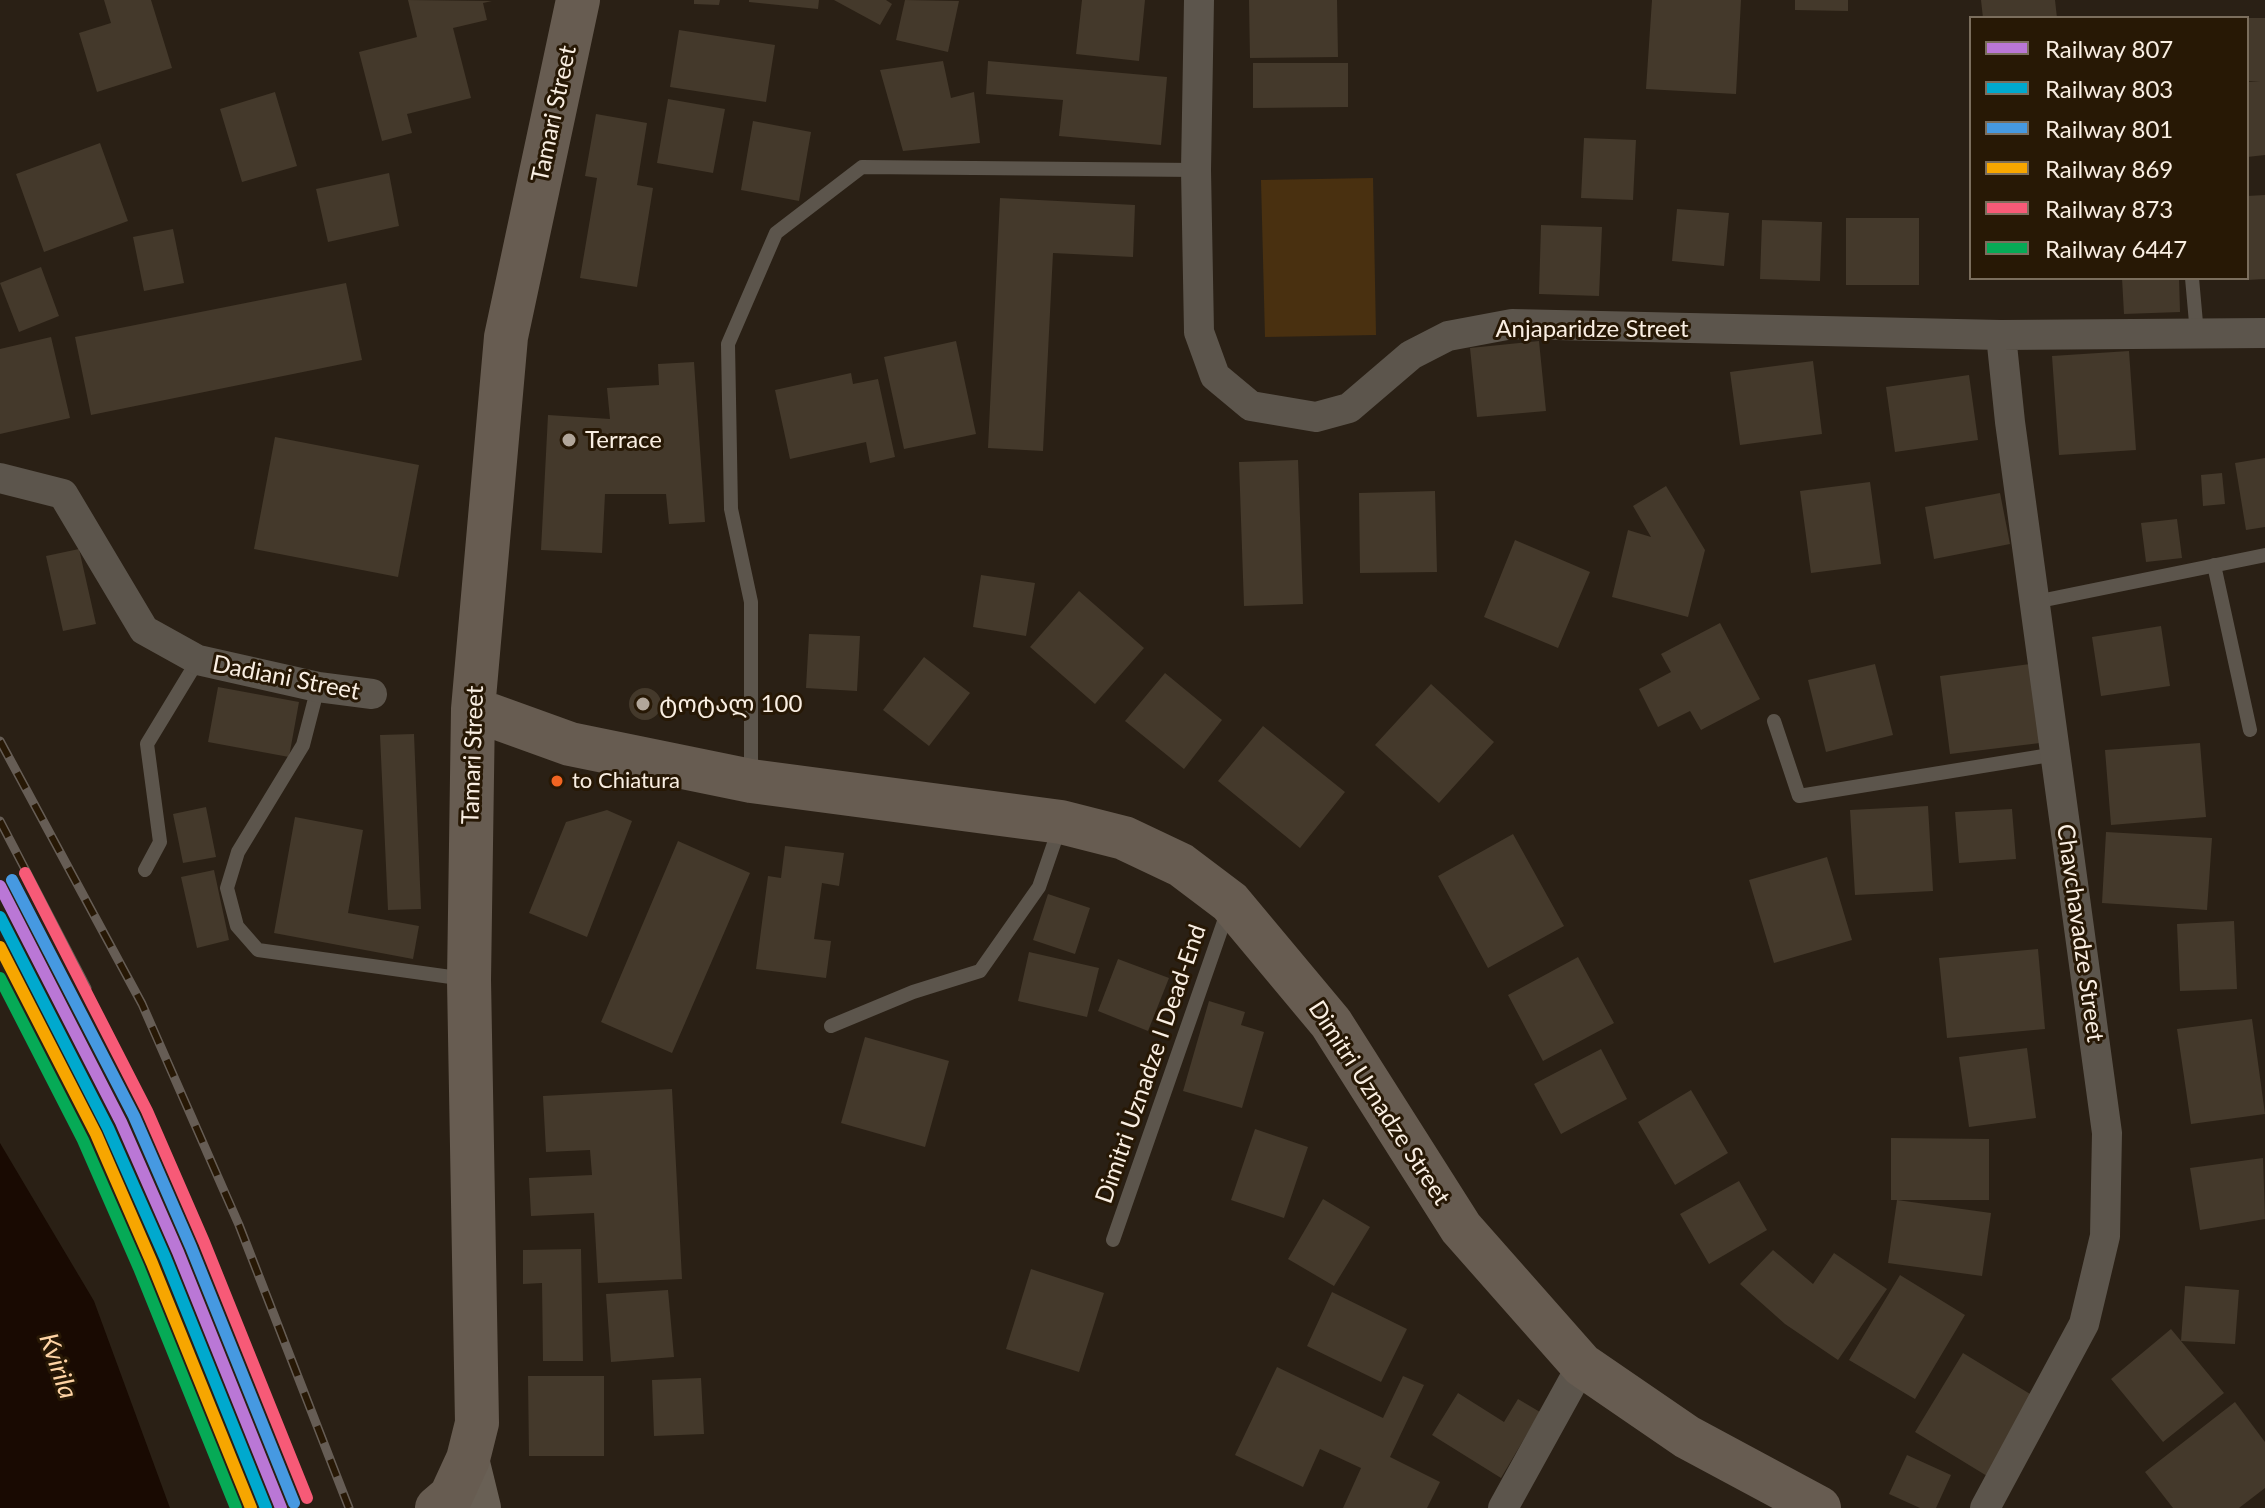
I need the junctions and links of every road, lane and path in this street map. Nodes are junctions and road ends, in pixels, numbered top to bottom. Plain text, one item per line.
1 (578, 0) edge
2 (1199, 0) edge
3 (1196, 170) junction
4 (2192, 280) edge
5 (2265, 333) edge
6 (2197, 334) junction
7 (2001, 335) junction
8 (0, 478) edge
9 (2265, 555) edge
10 (2214, 565) junction
11 (2035, 602) junction
12 (198, 660) junction
13 (318, 687) junction
14 (372, 694) dead end
15 (473, 709) junction
16 (1774, 721) dead end
17 (2250, 730) dead end
18 (2056, 754) junction
19 (751, 781) junction
20 (1061, 822) junction
21 (145, 870) dead end
22 (1230, 902) junction
23 (469, 980) junction
24 (831, 1026) dead end
25 (1113, 1240) dead end
26 (1582, 1365) junction
27 (459, 1493) edge
28 (1503, 1508) edge
29 (1819, 1508) edge
30 (1985, 1508) edge

1 - 15 main road, Tamari Street
2 - 3 street, Anjaparidze Street
3 - 7 street, Anjaparidze Street
3 - 19 lane
4 - 6 lane
5 - 6 street, Anjaparidze Street
6 - 7 street, Anjaparidze Street
7 - 11 street, Chavchavadze Street
8 - 12 street, Dadiani Street
9 - 10 lane
10 - 11 lane
10 - 17 lane
11 - 18 street, Chavchavadze Street
12 - 13 street, Dadiani Street
12 - 21 lane
13 - 14 street, Dadiani Street
13 - 23 lane
15 - 19 main road, Dimitri Uznadze Street
15 - 23 main road, Tamari Street
16 - 18 lane
18 - 30 street, Chavchavadze Street
19 - 20 main road, Dimitri Uznadze Street
20 - 22 main road, Dimitri Uznadze Street
20 - 24 lane
22 - 25 lane, Dimitri Uznadze I Dead-End
22 - 26 main road, Dimitri Uznadze Street
23 - 27 main road, Tamari Street
26 - 28 street
26 - 29 main road, Dimitri Uznadze Street

